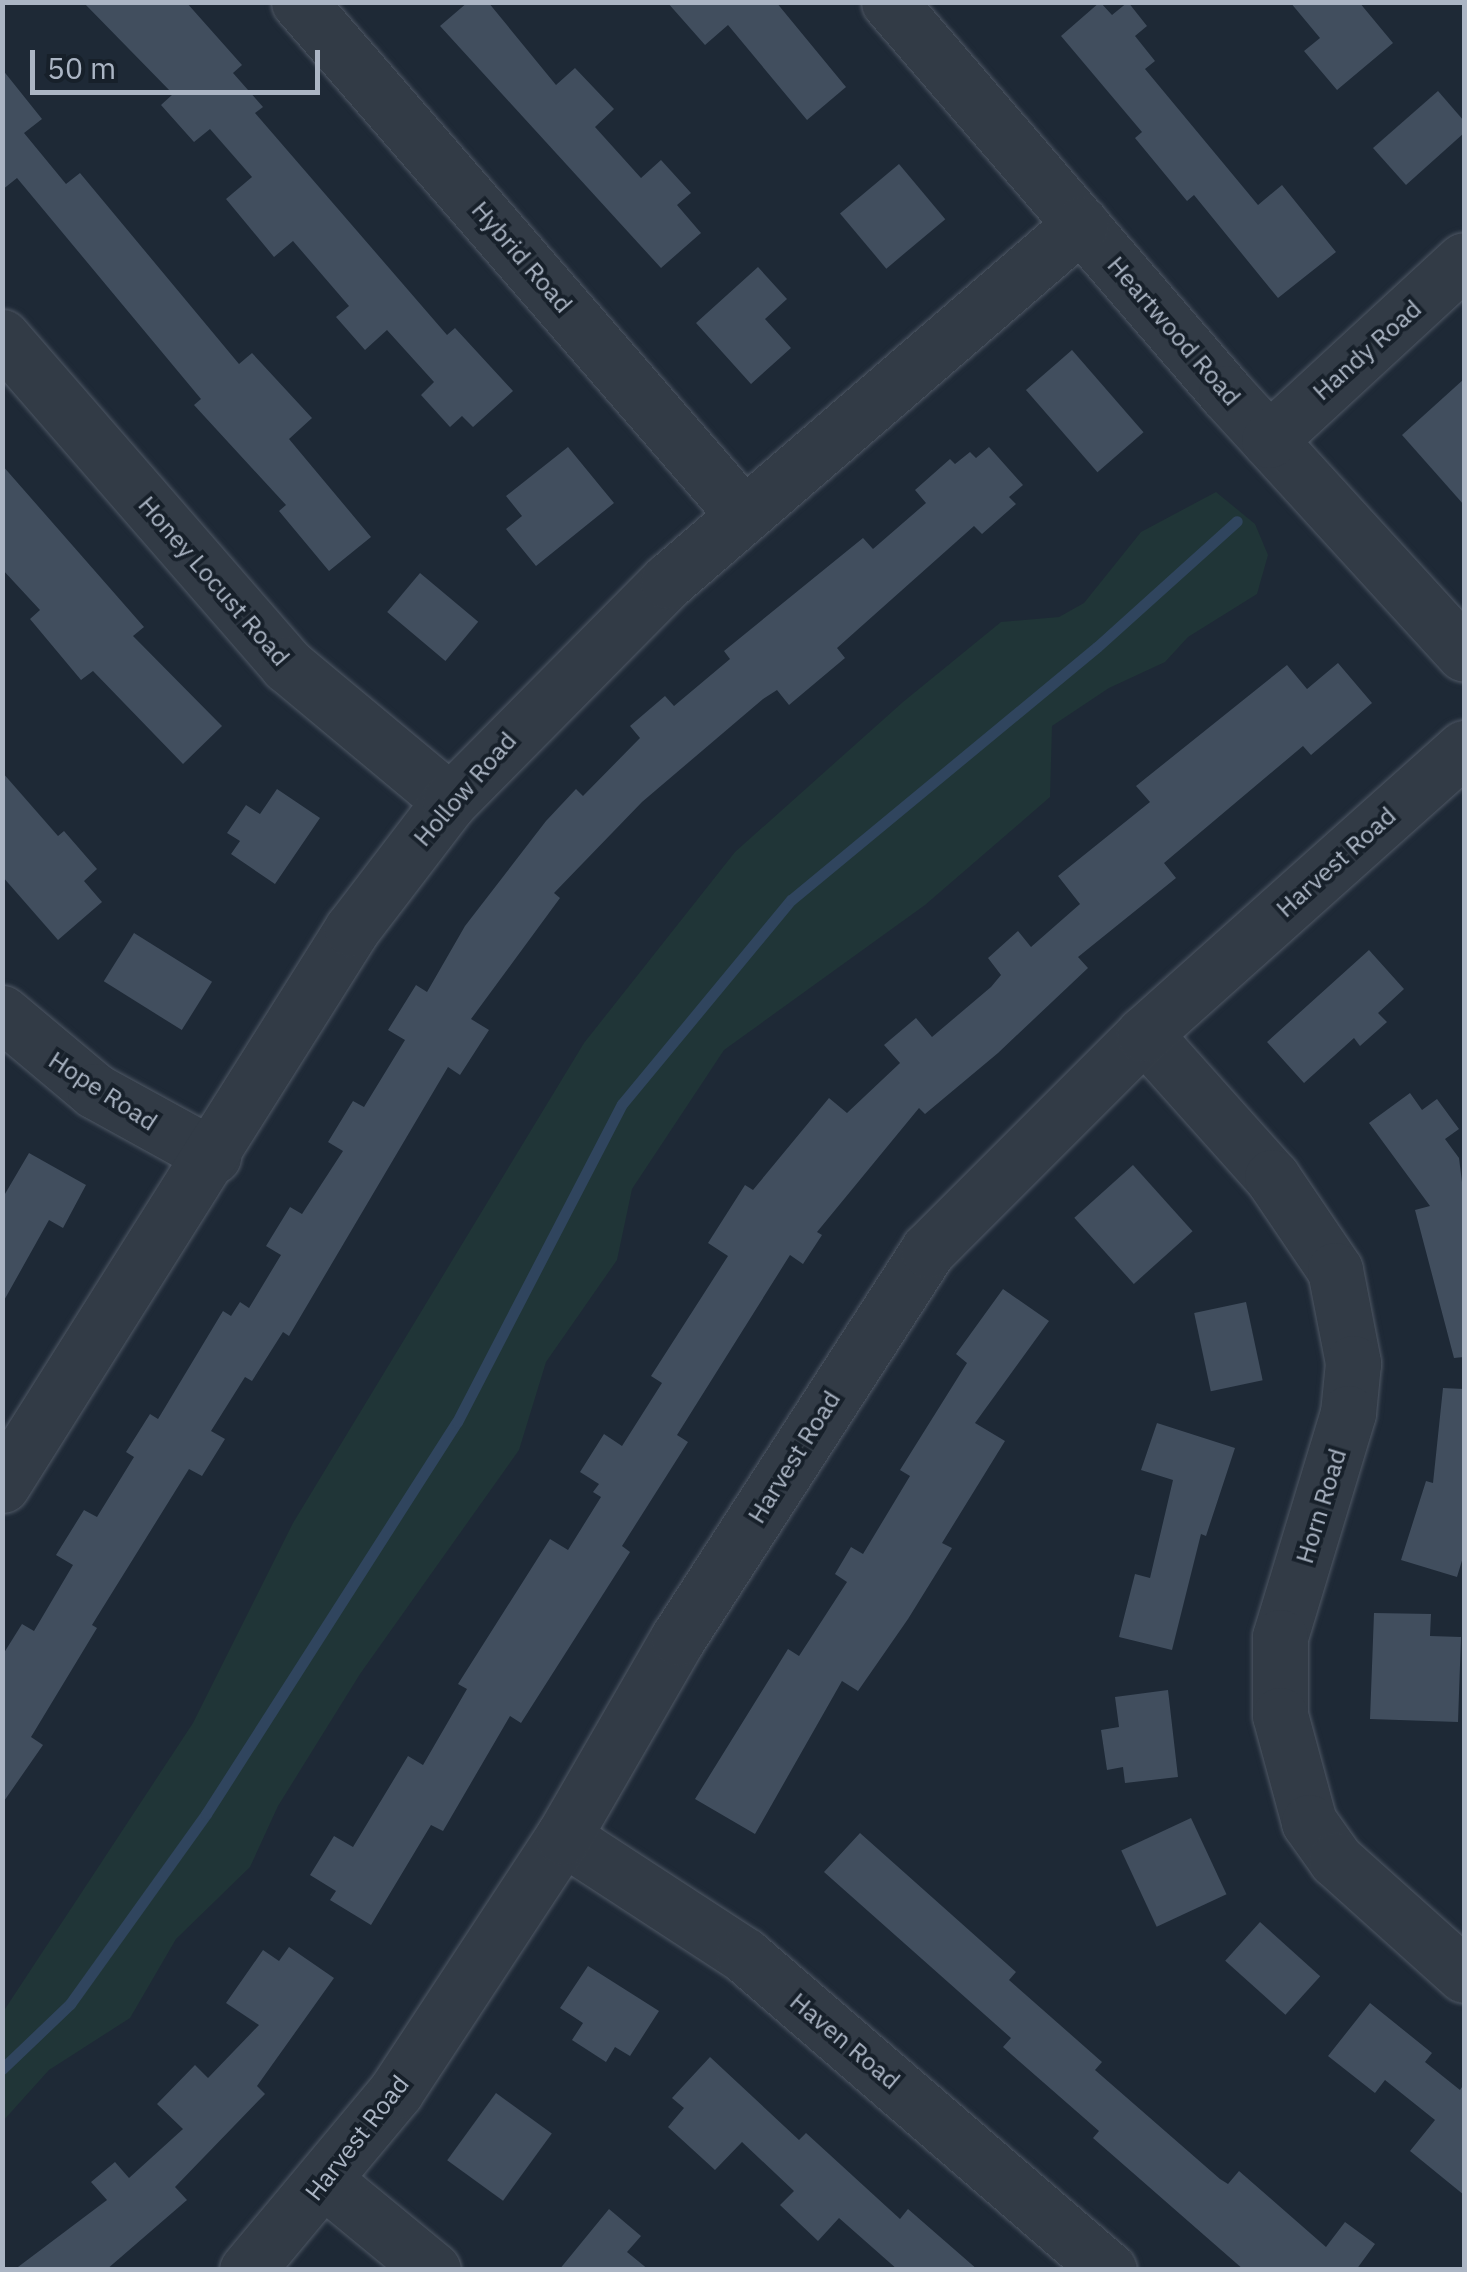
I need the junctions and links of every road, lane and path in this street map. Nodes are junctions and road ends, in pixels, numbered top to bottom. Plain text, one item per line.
1 (299, 2) edge
2 (889, 2) edge
3 (1082, 224) junction
4 (1464, 260) edge
5 (2, 337) edge
6 (1268, 440) junction
7 (744, 514) junction
8 (1464, 654) edge
9 (1464, 748) edge
10 (450, 800) junction
11 (2, 1013) edge
12 (1144, 1034) junction
13 (212, 1156) junction
14 (2, 1485) edge
15 (563, 1837) junction
16 (1464, 1976) edge
17 (325, 2181) junction
18 (247, 2270) edge
19 (434, 2270) edge
20 (1110, 2270) edge

1 - 7 street, Hybrid Road
2 - 3 street, Heartwood Road
3 - 6 street, Heartwood Road
3 - 7 street, Hollow Road
4 - 6 street, Handy Road
5 - 10 street, Honey Locust Road
6 - 8 street, Heartwood Road
7 - 10 street, Hollow Road
9 - 12 street, Harvest Road
10 - 13 street, Hollow Road
11 - 13 street, Hope Road
12 - 15 street, Harvest Road
12 - 16 street, Horn Road
13 - 14 street, Hollow Road
15 - 17 street, Harvest Road
15 - 20 street, Haven Road
17 - 18 street, Harvest Road
17 - 19 street

